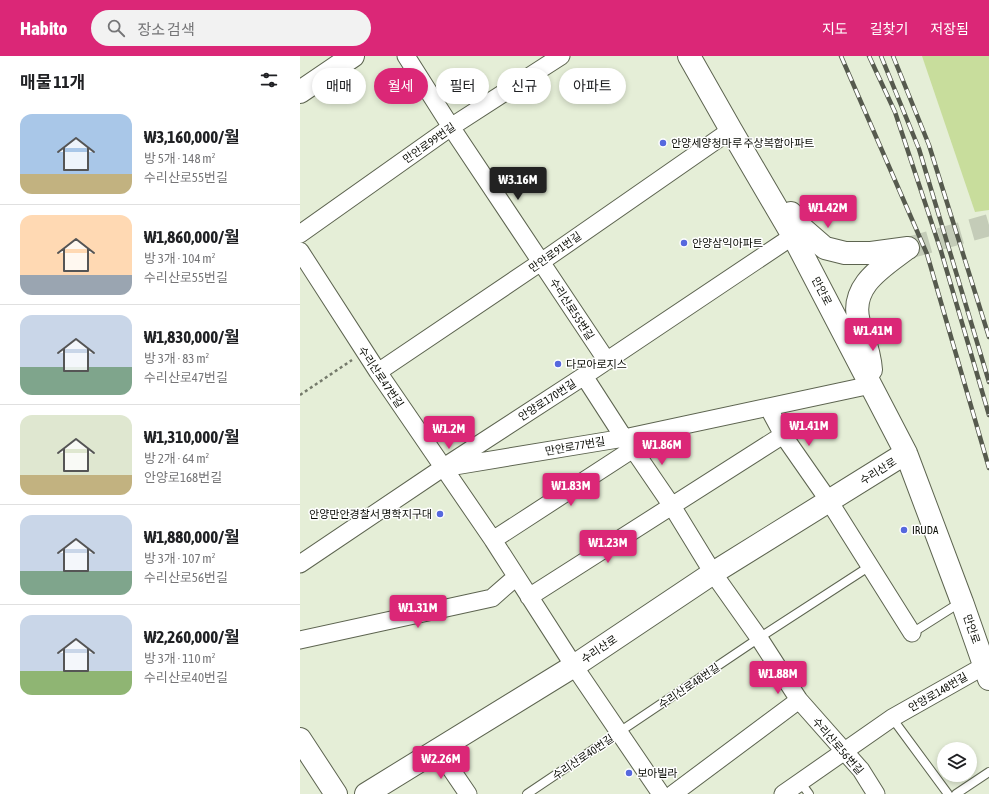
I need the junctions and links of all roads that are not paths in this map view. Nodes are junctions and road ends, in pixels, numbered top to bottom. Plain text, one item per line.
1 (353, 56) edge
2 (406, 56) edge
3 (561, 56) edge
4 (689, 56) edge
5 (300, 92) edge
6 (451, 127) junction
7 (731, 130) junction
8 (763, 186) junction
9 (300, 234) edge
10 (793, 236) junction
11 (300, 251) edge
12 (542, 262) junction
13 (607, 361) junction
14 (378, 372) junction
15 (584, 376) junction
16 (871, 385) junction
17 (768, 407) junction
18 (783, 434) junction
19 (629, 444) junction
20 (906, 453) junction
21 (444, 467) junction
22 (829, 501) junction
23 (672, 506) junction
24 (493, 540) junction
25 (300, 564) edge
26 (870, 566) junction
27 (713, 573) junction
28 (516, 577) junction
29 (529, 597) junction
30 (962, 602) junction
31 (912, 633) joint
32 (759, 638) junction
33 (300, 640) edge
34 (574, 666) junction
35 (987, 672) edge
36 (799, 700) junction
37 (892, 718) junction
38 (619, 733) junction
39 (300, 739) edge
40 (438, 750) junction
41 (844, 752) junction
42 (989, 772) edge
43 (805, 788) edge
44 (336, 794) edge
45 (366, 794) edge
46 (468, 794) edge
47 (527, 794) edge
48 (661, 794) edge
49 (672, 794) edge
50 (783, 794) edge
51 (876, 794) edge
52 (948, 794) edge
53 (956, 794) edge

1 - 5 street
2 - 6 street, 수리산로55번길
3 - 6 street, 만안로99번길
4 - 7 street, 만안로
6 - 9 street, 만안로99번길
6 - 12 street, 수리산로55번길
7 - 8 street, 만안로
7 - 12 street, 만안로91번길
8 - 10 street, 만안로
8 - 16 street
10 - 13 street, 안양로170번길
10 - 16 street, 만안로
11 - 14 street, 수리산로47번길
12 - 13 street, 수리산로55번길
12 - 14 street, 만안로91번길
13 - 15 street, 안양로170번길
14 - 21 street, 수리산로47번길
15 - 19 street
15 - 21 street, 안양로170번길
16 - 17 street, 만안로77번길
16 - 20 street, 만안로
17 - 18 street
17 - 19 street, 만안로77번길
18 - 22 street
18 - 23 street
19 - 21 street, 만안로77번길
19 - 23 street
19 - 24 street
20 - 22 street, 수리산로
20 - 30 street, 만안로
21 - 24 street, 수리산로47번길
21 - 25 street, 안양로170번길
22 - 26 street
22 - 27 street, 수리산로
23 - 27 street
23 - 29 street
24 - 28 street, 수리산로47번길
26 - 31 street
26 - 32 lane
27 - 32 street, 수리산로56번길
27 - 34 street, 수리산로
28 - 29 street, 수리산로47번길
28 - 33 street
29 - 34 street, 수리산로47번길
30 - 31 lane, 만안로
30 - 35 street, 만안로
32 - 36 street, 수리산로56번길
32 - 38 lane, 수리산로48번길
34 - 38 street
34 - 40 street, 수리산로
35 - 37 street, 안양로148번길
36 - 41 street, 수리산로56번길
36 - 49 street
37 - 41 street, 안양로148번길
37 - 52 lane
38 - 47 lane, 수리산로40번길
38 - 48 street
39 - 44 street
40 - 45 street, 수리산로
40 - 46 street
41 - 43 street, 안양로148번길
41 - 51 street, 수리산로56번길
42 - 53 lane
43 - 50 street, 안양로148번길

